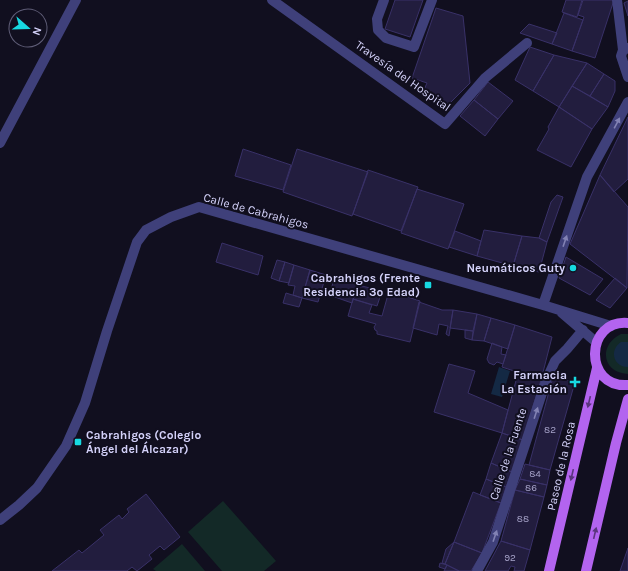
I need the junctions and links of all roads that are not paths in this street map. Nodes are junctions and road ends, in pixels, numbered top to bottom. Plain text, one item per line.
1 (76, 0) edge
2 (272, 0) edge
3 (384, 0) edge
4 (432, 0) edge
5 (617, 0) edge
6 (527, 43) dead end
7 (626, 49) edge
8 (628, 77) edge
9 (628, 102) edge
10 (0, 143) edge
11 (543, 305) junction
12 (557, 309) junction
13 (628, 314) edge
14 (628, 323) edge
15 (614, 325) junction
16 (583, 330) junction
17 (596, 342) junction
18 (597, 368) junction
19 (628, 385) edge
20 (628, 399) edge
21 (0, 520) edge
22 (477, 571) edge
23 (549, 571) edge
24 (586, 571) edge

1 - 10 street
2 - 6 street, Travesía del Hospital
3 - 4 street
5 - 7 street
7 - 8 street
11 -> 9 street
11 - 12 street, Calle de Cabrahigos
11 - 21 street, Calle de Cabrahigos
12 - 15 street, Calle de Cabrahigos
12 - 16 street
13 - 15 main road
14 - 15 main road
15 - 17 main road
16 - 17 street
22 -> 16 street, Calle de la Fuente
17 - 18 main road, Paseo de la Rosa
18 - 19 main road
18 -> 23 main road, Paseo de la Rosa
24 -> 20 main road

